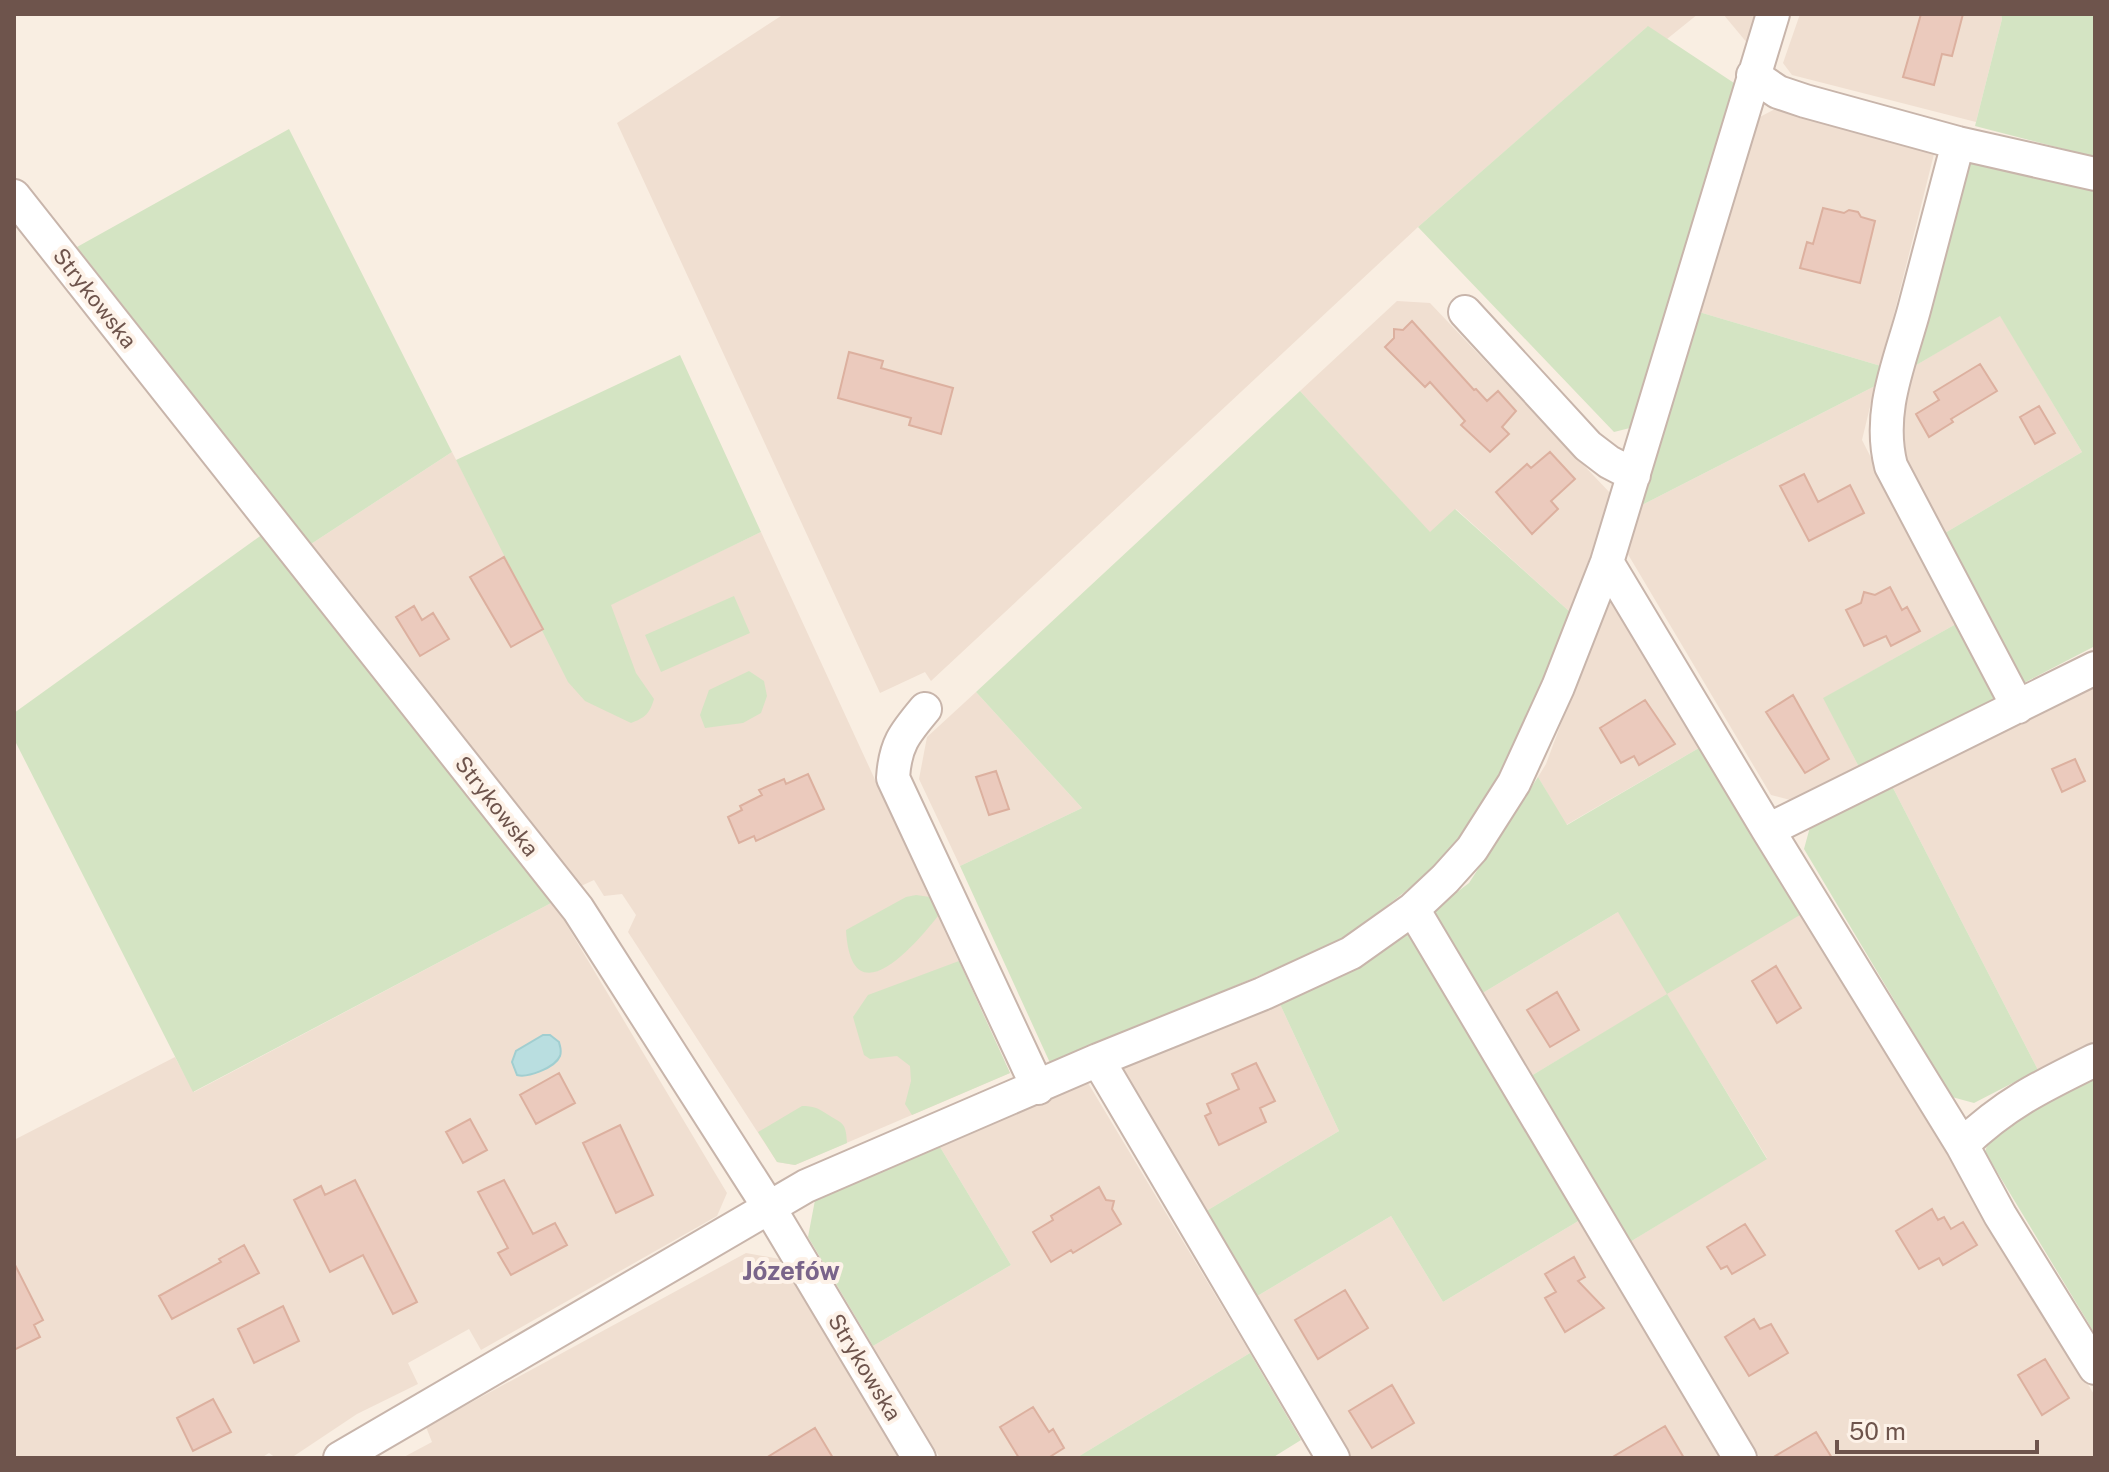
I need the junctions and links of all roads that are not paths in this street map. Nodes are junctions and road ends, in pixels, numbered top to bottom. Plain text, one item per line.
1 (1773, 14) edge
2 (1753, 75) junction
3 (1958, 143) junction
4 (2095, 174) edge
5 (14, 196) edge
6 (1465, 312) dead end
7 (1634, 475) junction
8 (1607, 562) junction
9 (2095, 668) edge
10 (2018, 707) junction
11 (925, 709) dead end
12 (1768, 830) junction
13 (1413, 909) junction
14 (1098, 1060) junction
15 (2095, 1060) edge
16 (1038, 1088) junction
17 (1962, 1145) junction
18 (770, 1209) junction
19 (2095, 1368) edge
20 (376, 1449) edge
21 (340, 1458) edge
22 (919, 1458) edge
23 (1333, 1458) edge
24 (1740, 1458) edge

1 - 2 street
2 - 3 street
2 - 7 street
3 - 4 street
3 - 10 street
5 - 18 street, Strykowska
6 - 7 street
7 - 8 street
8 - 12 street
8 - 13 street
9 - 10 street
10 - 12 street
11 - 16 street
12 - 17 street
13 - 14 street
13 - 24 street
14 - 16 street
14 - 23 street
15 - 17 street
16 - 18 street
17 - 19 street
18 - 20 street
18 - 22 street, Strykowska
20 - 21 street

